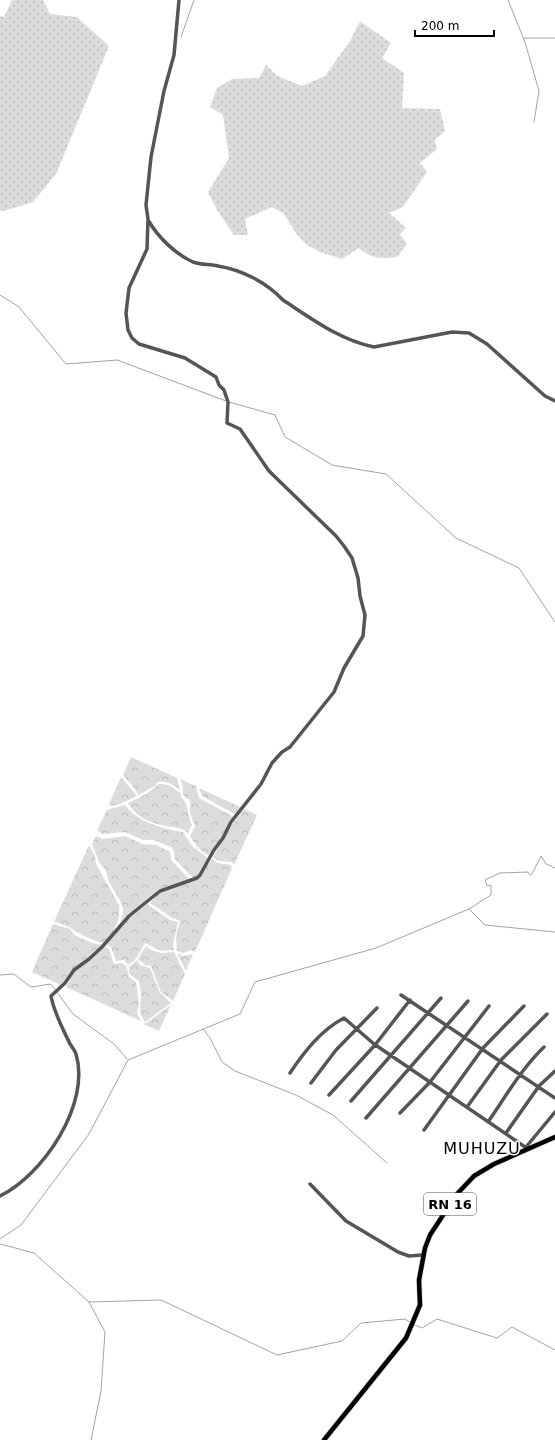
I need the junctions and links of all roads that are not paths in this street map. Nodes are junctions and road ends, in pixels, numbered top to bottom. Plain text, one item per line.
1 (179, 0) edge
2 (148, 219) junction
3 (555, 401) edge
4 (401, 995) dead end
5 (440, 998) dead end
6 (410, 1000) junction
7 (468, 1001) dead end
8 (489, 1006) dead end
9 (524, 1006) dead end
10 (377, 1008) dead end
11 (428, 1012) junction
12 (547, 1014) dead end
13 (447, 1024) junction
14 (357, 1030) junction
15 (464, 1036) junction
16 (375, 1045) junction
17 (544, 1047) dead end
18 (483, 1048) junction
19 (392, 1056) junction
20 (501, 1060) junction
21 (410, 1069) junction
22 (555, 1072) edge
23 (290, 1073) dead end
24 (521, 1074) junction
25 (430, 1082) junction
26 (311, 1083) dead end
27 (539, 1086) junction
28 (329, 1095) dead end
29 (449, 1095) junction
30 (555, 1098) edge
31 (351, 1102) dead end
32 (467, 1107) junction
33 (555, 1112) edge
34 (400, 1113) dead end
35 (366, 1118) dead end
36 (488, 1122) junction
37 (424, 1130) dead end
38 (506, 1134) junction
39 (555, 1137) edge
40 (527, 1148) junction
41 (310, 1184) dead end
42 (0, 1196) edge
43 (423, 1255) junction
44 (324, 1440) edge

1 - 2 street
2 - 3 street
2 - 42 street
4 - 6 street
5 - 11 street
6 - 11 street
6 - 16 street
7 - 13 street
8 - 15 street
9 - 18 street
10 - 14 street
11 - 13 street
11 - 19 street
12 - 20 street
13 - 15 street
13 - 21 street
14 - 16 street
14 - 23 street
14 - 26 street
15 - 18 street
15 - 25 street
16 - 19 street
16 - 28 street
17 - 24 street
18 - 20 street
18 - 29 street
19 - 21 street
19 - 31 street
20 - 24 street
20 - 32 street
21 - 25 street
21 - 35 street
22 - 27 street
24 - 27 street
24 - 36 street
25 - 29 street
25 - 34 street
27 - 30 street
27 - 38 street
29 - 32 street
29 - 37 street
32 - 36 street
33 - 40 street
36 - 38 street
38 - 40 street
39 - 40 main road, RN 16
40 - 43 main road, RN 16
41 - 43 street
43 - 44 main road, RN 16

